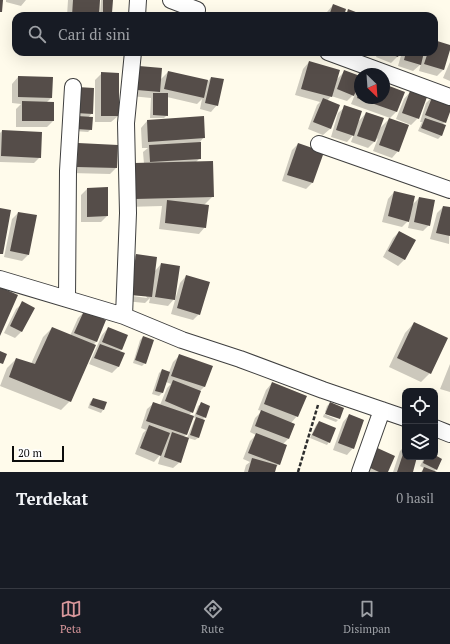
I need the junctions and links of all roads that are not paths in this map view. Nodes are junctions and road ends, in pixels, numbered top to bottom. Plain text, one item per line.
1 (138, 0) edge
2 (171, 0) edge
3 (197, 10) dead end
4 (137, 12) edge
5 (133, 56) edge
6 (339, 56) edge
7 (73, 87) dead end
8 (450, 97) edge
9 (319, 144) dead end
10 (450, 190) edge
11 (0, 279) edge
12 (67, 299) junction
13 (124, 316) junction
14 (382, 410) junction
15 (402, 417) edge
16 (438, 429) edge
17 (450, 434) edge
18 (360, 472) edge

1 - 4 street
2 - 3 street
5 - 13 street
6 - 8 street
7 - 12 street
9 - 10 street
11 - 12 street
12 - 13 street
13 - 14 street
14 - 15 street
14 - 18 street
16 - 17 street

